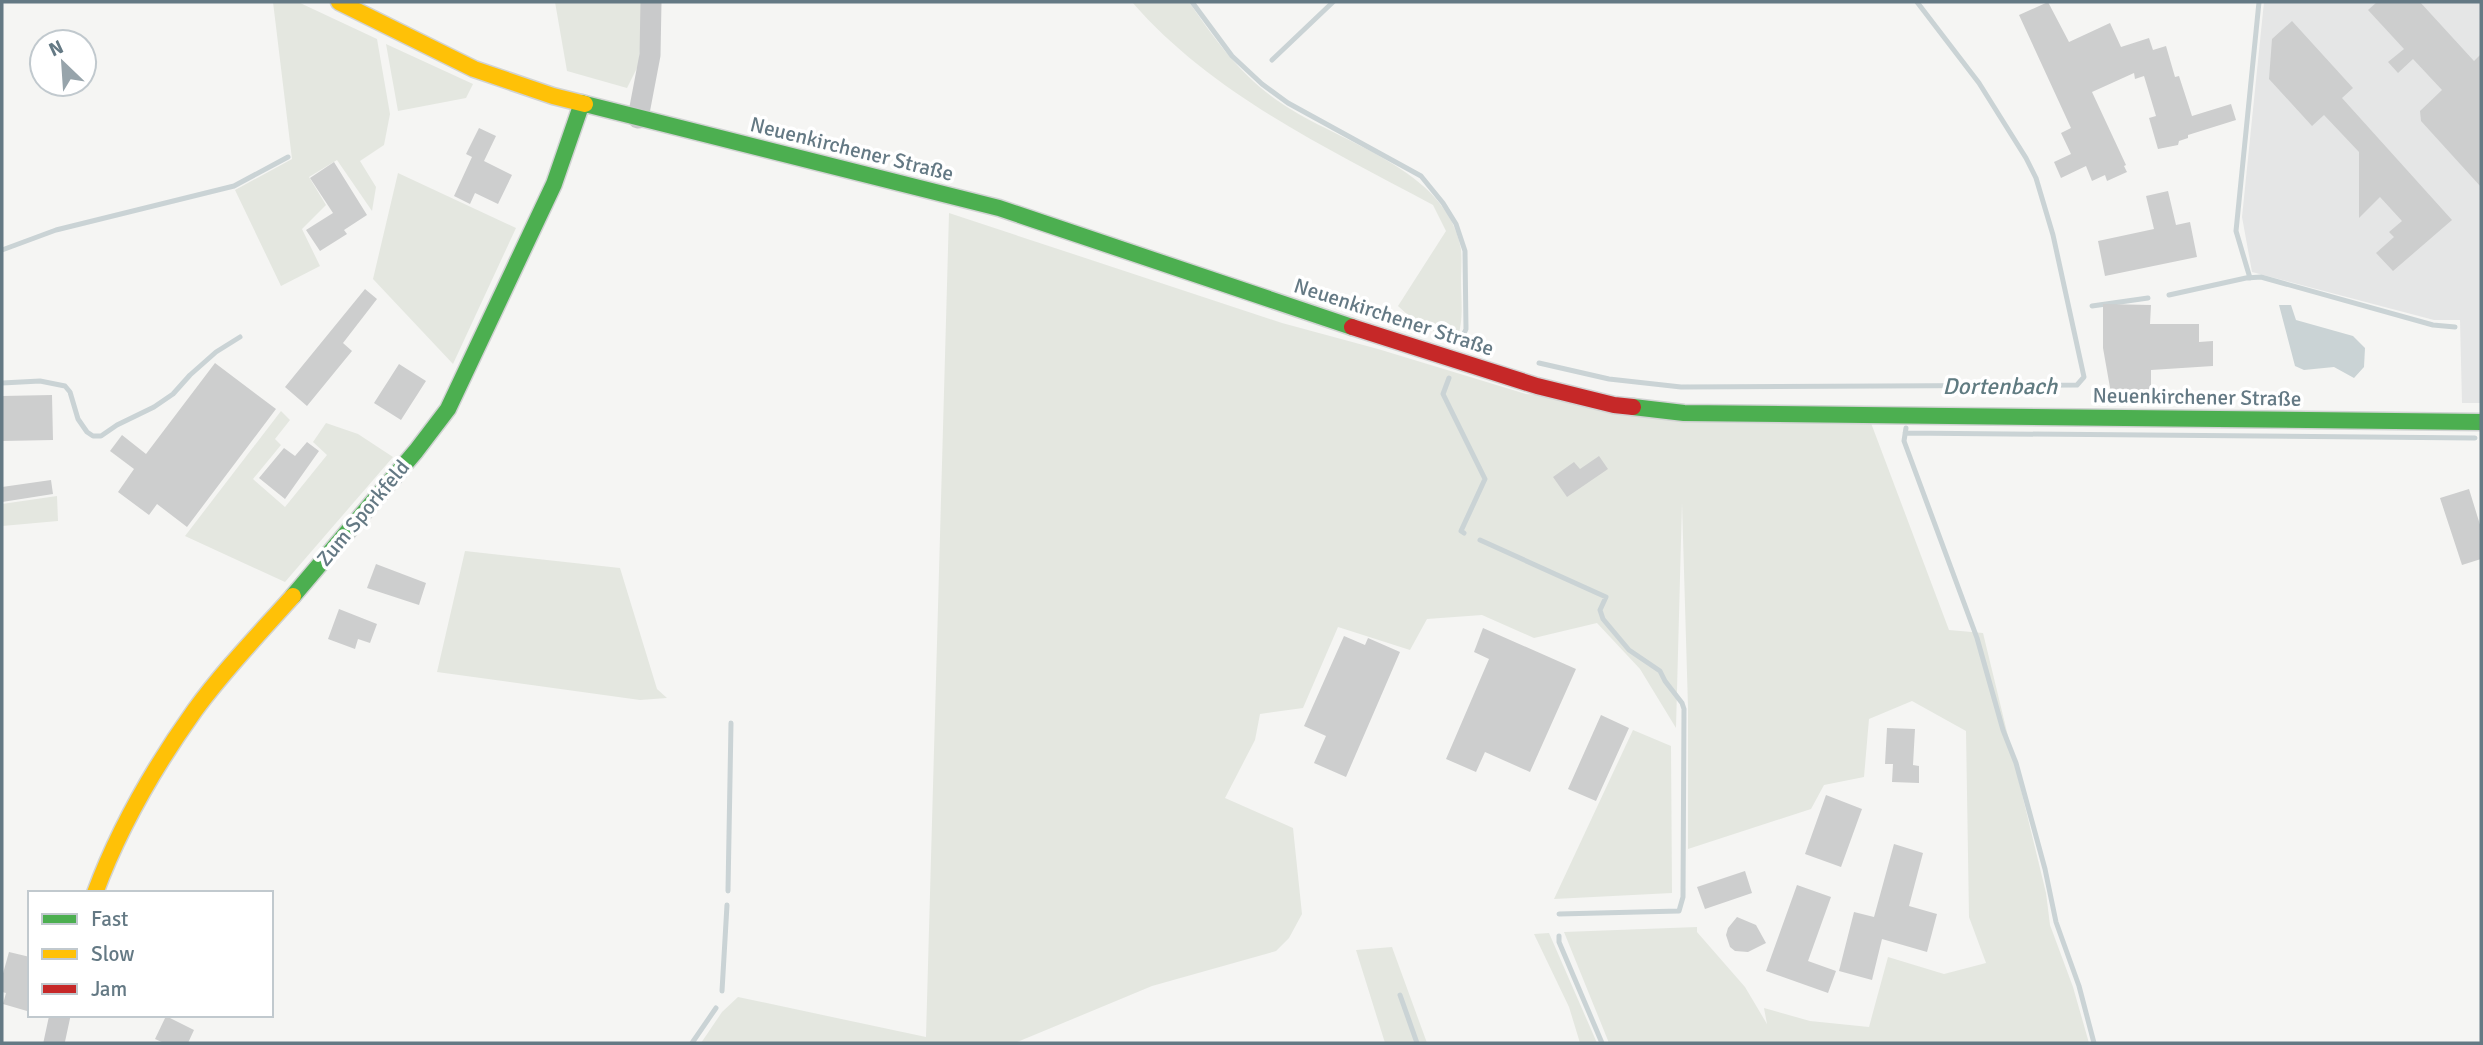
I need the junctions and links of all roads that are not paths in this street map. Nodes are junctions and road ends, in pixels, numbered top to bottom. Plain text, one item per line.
1 (339, 2) edge
2 (651, 2) edge
3 (582, 103) junction
4 (638, 118) junction
5 (2481, 422) edge
6 (96, 891) edge
7 (60, 1017) edge
8 (54, 1043) edge

1 - 3 street, Neuenkirchener Straße
2 - 4 street
3 - 4 street, Neuenkirchener Straße
3 - 6 street, Zum Sporkfeld
4 - 5 street, Neuenkirchener Straße
7 - 8 street

